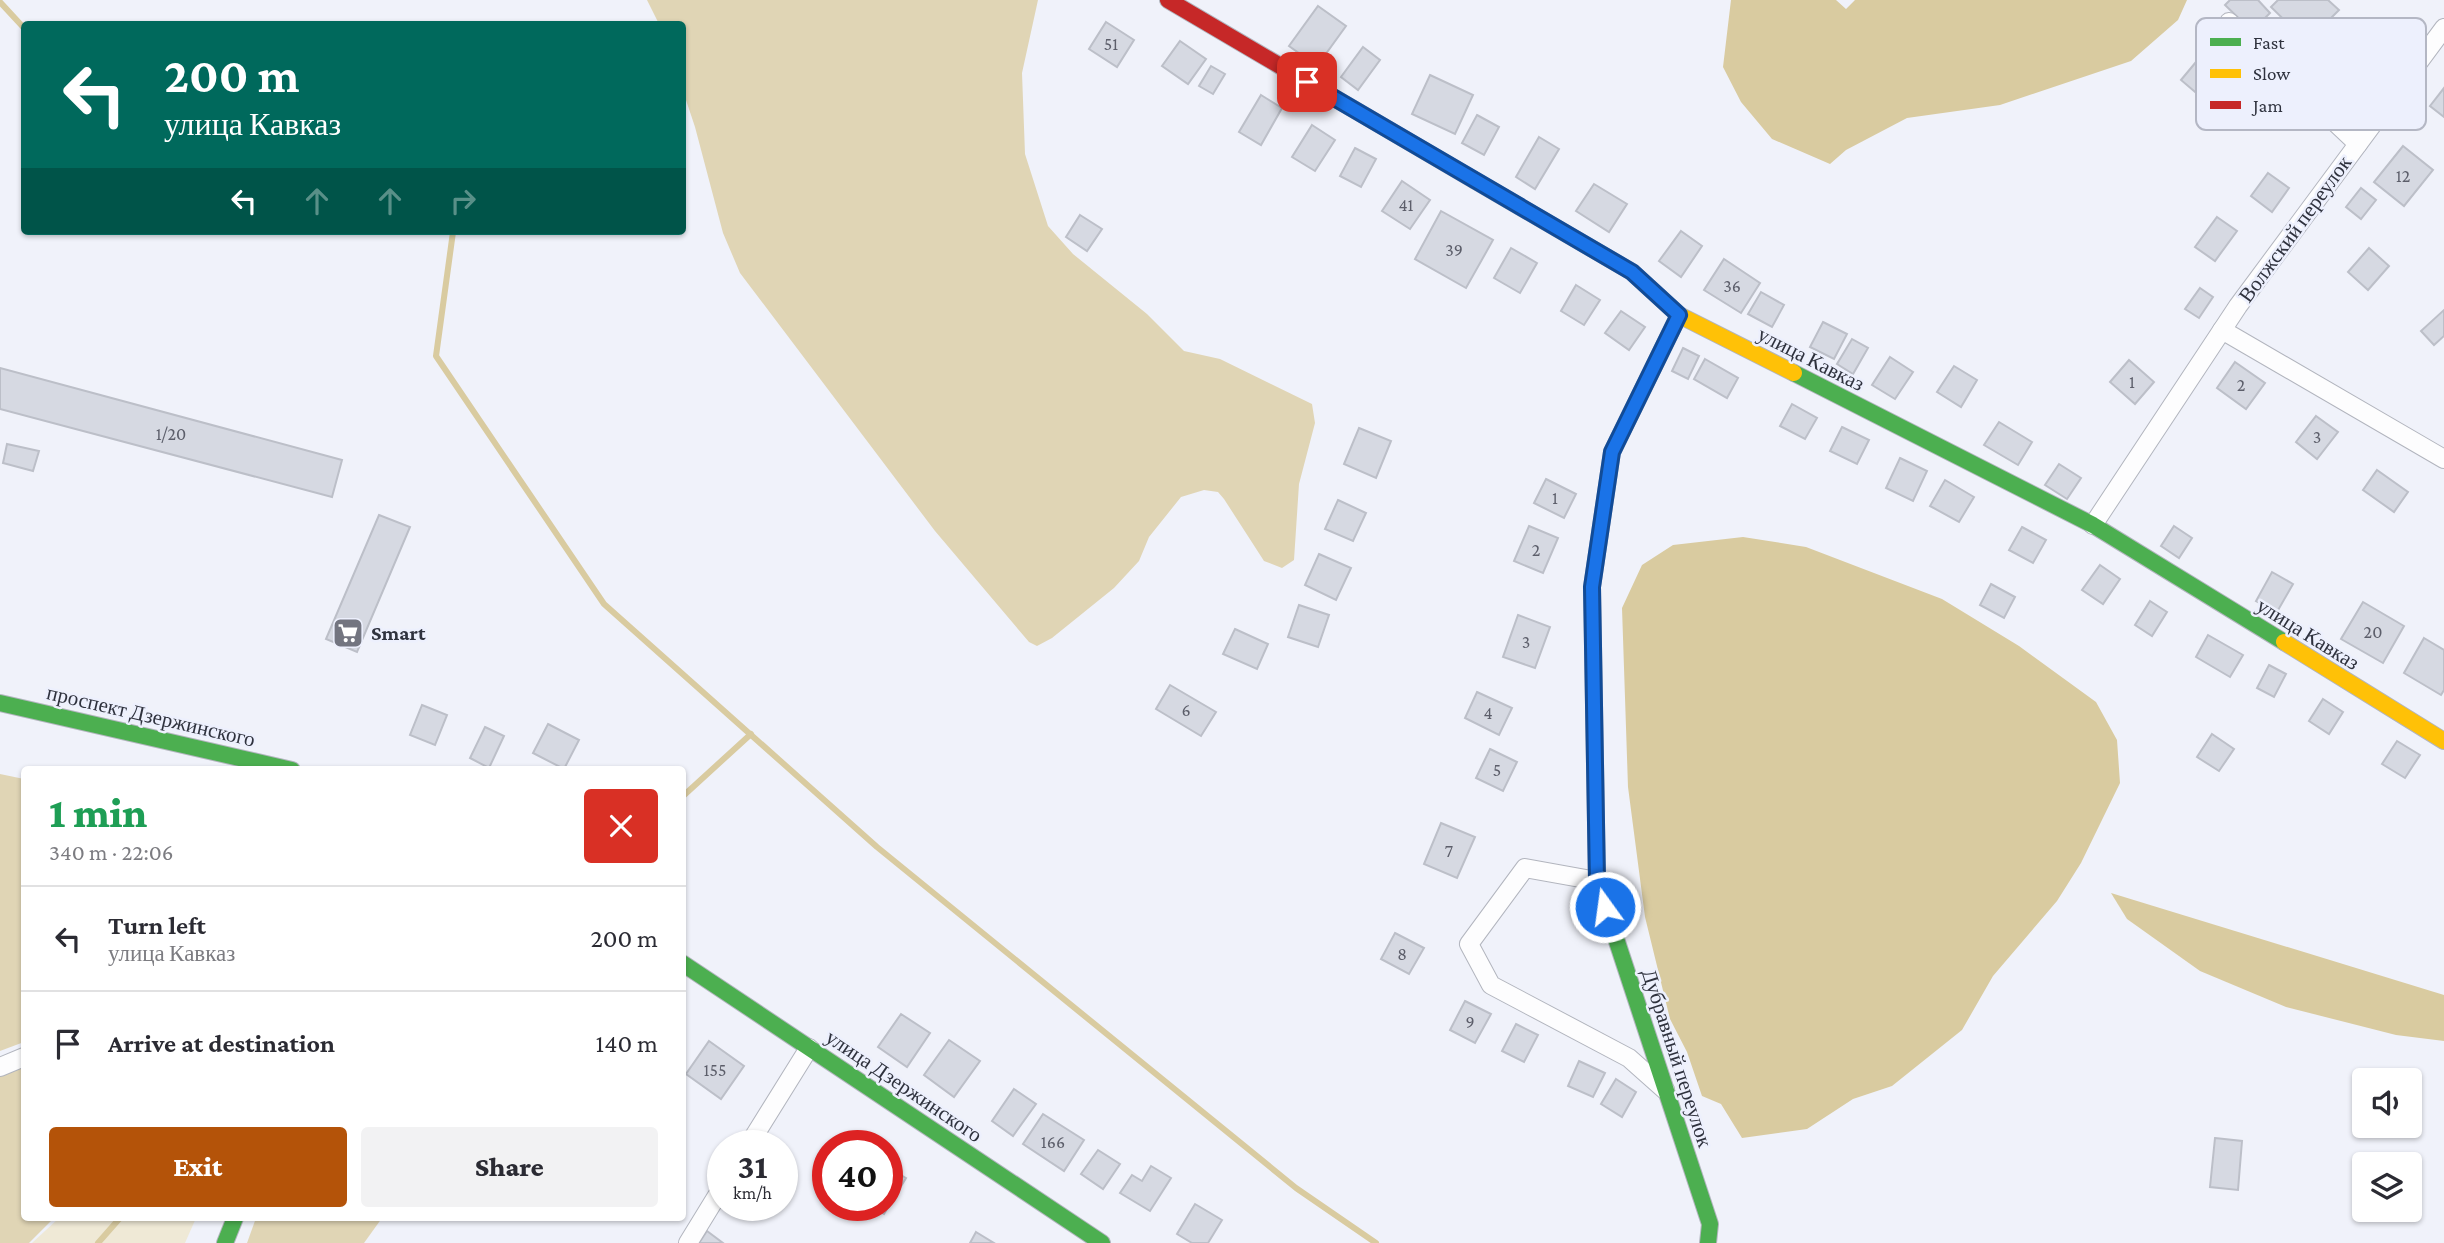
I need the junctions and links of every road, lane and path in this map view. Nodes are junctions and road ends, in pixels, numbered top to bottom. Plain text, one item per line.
1 (1168, 0) edge
2 (2444, 28) edge
3 (2426, 52) edge
4 (2343, 130) edge
5 (2368, 130) edge
6 (2358, 144) junction
7 (1679, 315) junction
8 (2222, 330) junction
9 (2444, 458) edge
10 (2093, 525) junction
11 (0, 703) edge
12 (2444, 741) edge
13 (275, 766) edge
14 (1597, 881) junction
15 (686, 966) edge
16 (809, 1048) junction
17 (21, 1058) edge
18 (0, 1067) edge
19 (1665, 1090) junction
20 (758, 1130) edge
21 (707, 1212) edge
22 (234, 1221) edge
23 (225, 1243) edge
24 (688, 1243) edge
25 (1102, 1243) edge
26 (1707, 1243) edge

1 - 7 street, улица Кавказ
2 - 3 street, Волжский переулок
4 - 6 street
5 - 6 street, Волжский переулок
6 - 8 street, Волжский переулок
7 - 10 street, улица Кавказ
7 - 14 street, Дубравный переулок
8 - 9 street
8 - 10 street, Волжский переулок
10 - 12 street, улица Кавказ
11 - 13 street, проспект Дзержинского
14 - 19 street, Дубравный переулок
14 - 19 street
15 - 16 street, улица Дзержинского
16 - 20 street
16 - 25 street, улица Дзержинского
17 - 18 street
19 - 26 street, Дубравный переулок
21 - 24 street
22 - 23 street

